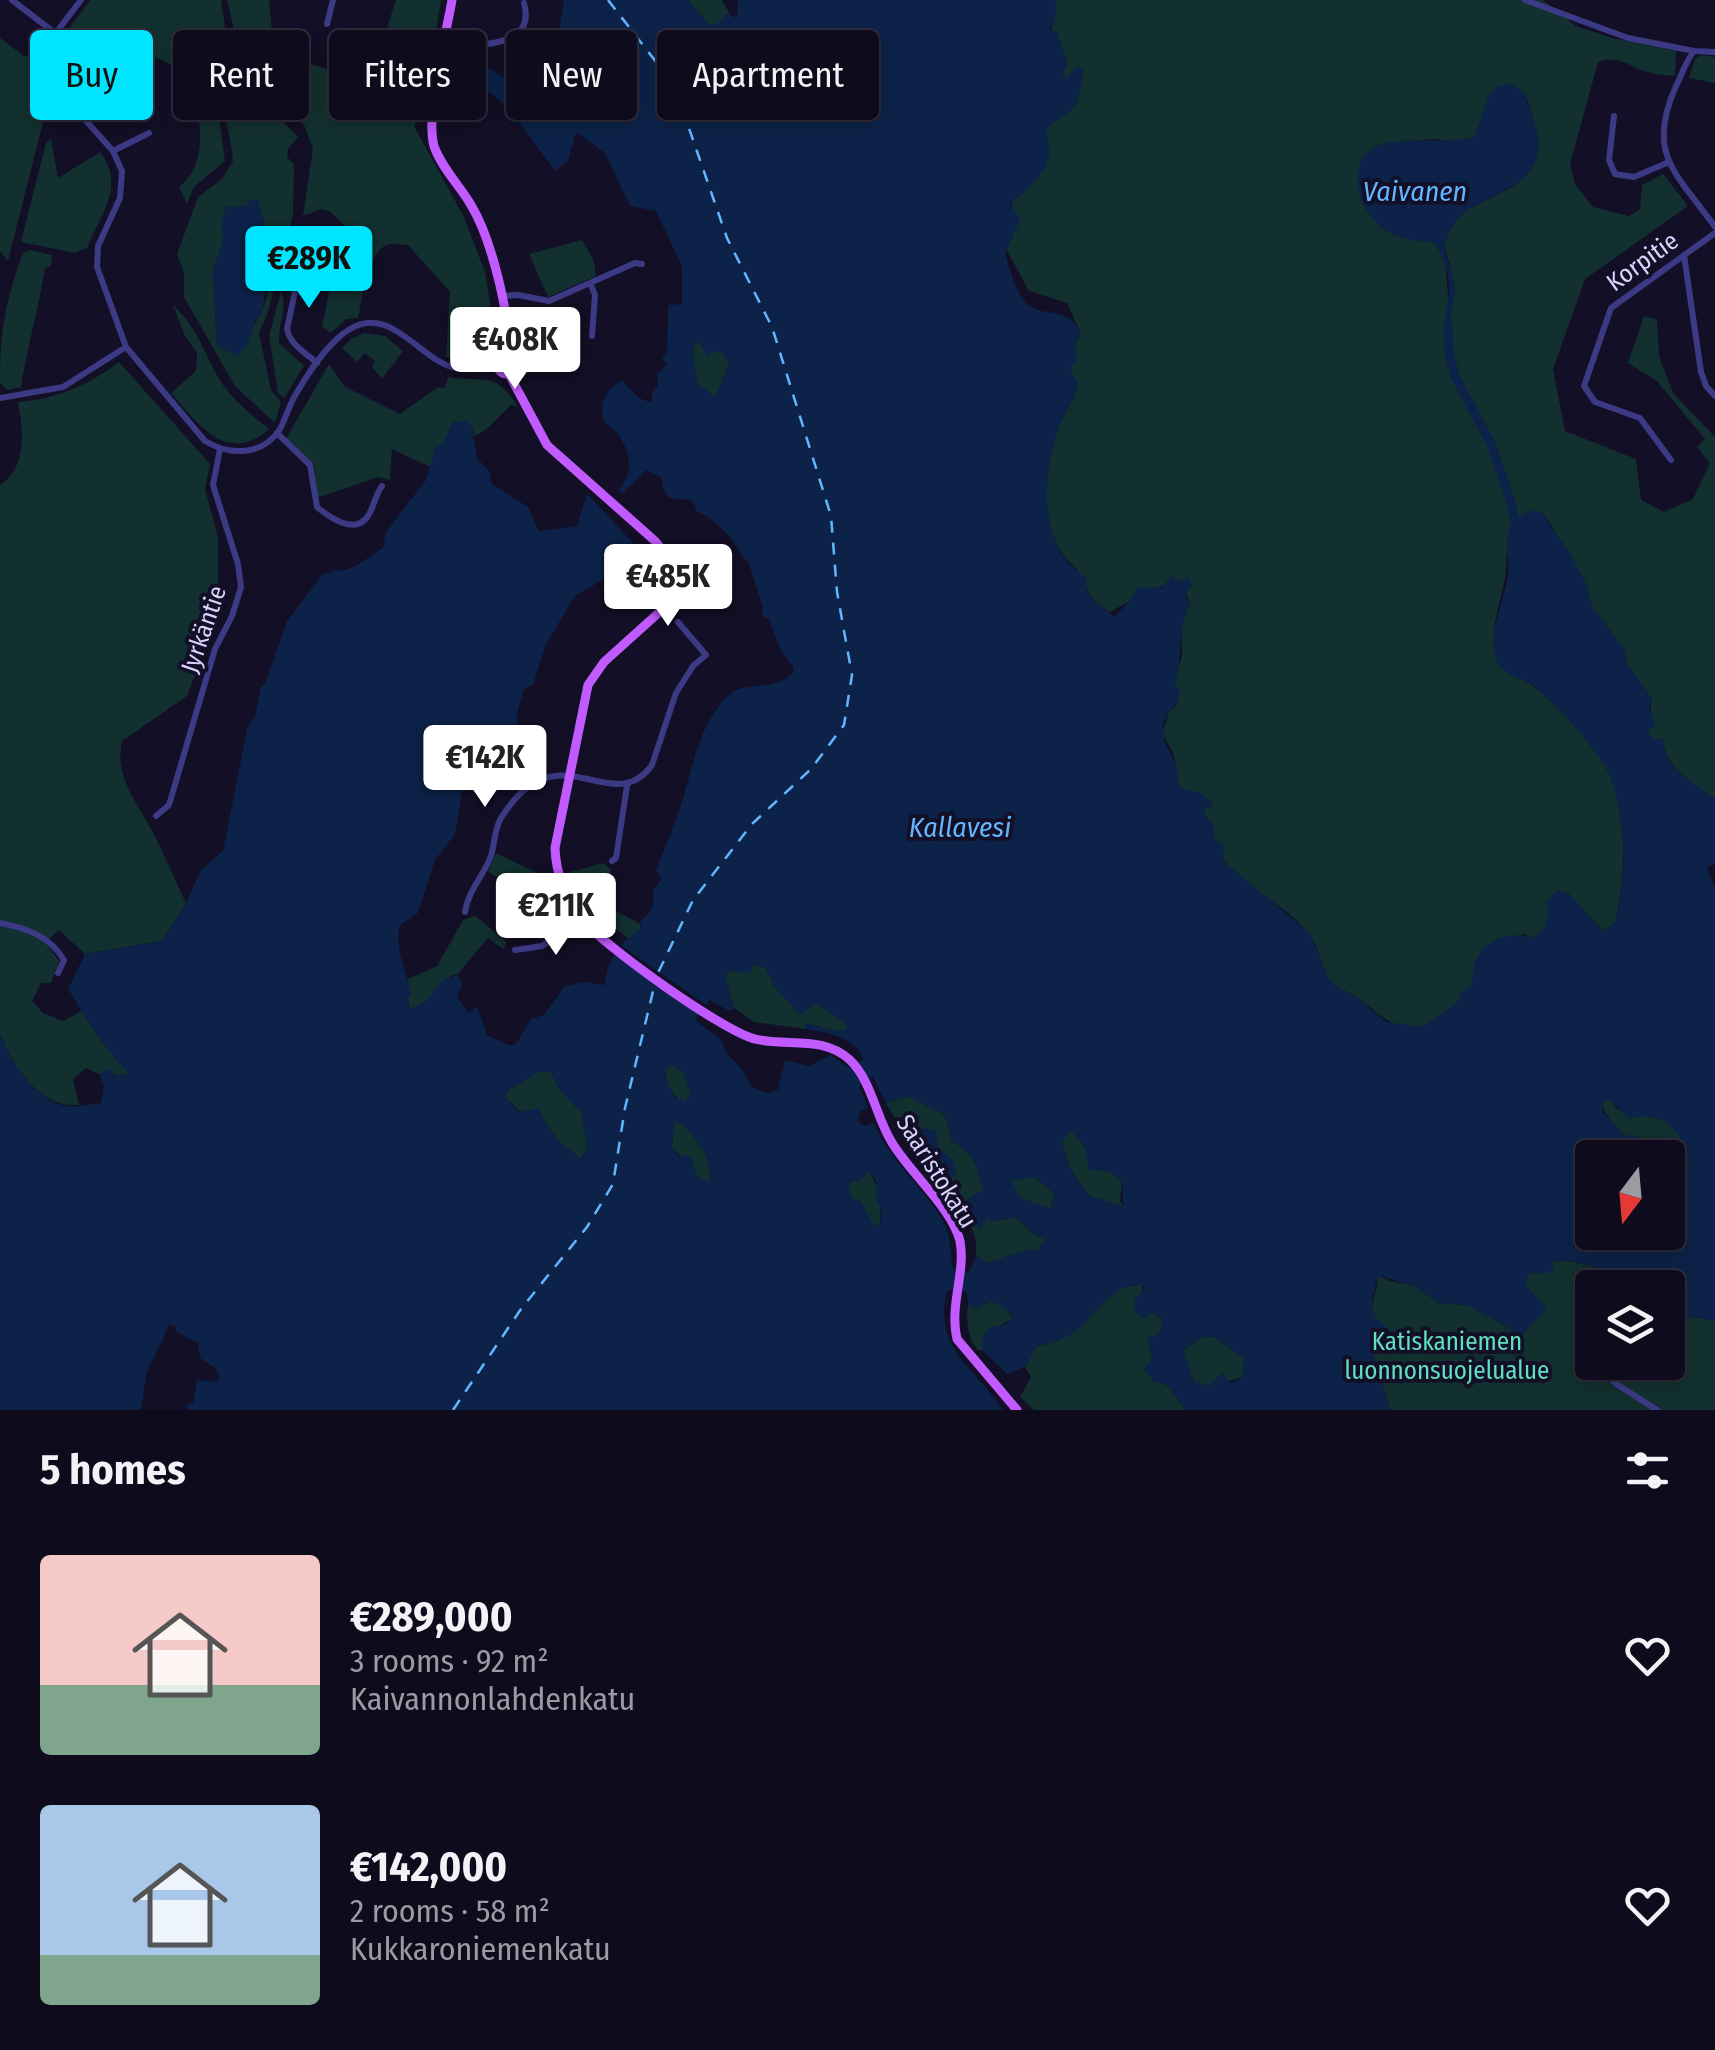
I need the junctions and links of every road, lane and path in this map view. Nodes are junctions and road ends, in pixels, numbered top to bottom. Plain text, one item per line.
1 (12, 0) edge
2 (81, 0) edge
3 (333, 0) edge
4 (452, 0) edge
5 (1525, 0) edge
6 (524, 3) dead end
7 (327, 24) dead end
8 (52, 30) edge
9 (58, 30) edge
10 (447, 30) edge
11 (486, 42) edge
12 (1694, 51) junction
13 (1715, 52) edge
14 (1614, 116) dead end
15 (85, 120) edge
16 (433, 120) edge
17 (149, 132) dead end
18 (113, 152) junction
19 (1669, 162) junction
20 (1715, 230) edge
21 (304, 250) dead end
22 (1684, 256) junction
23 (642, 264) dead end
24 (591, 285) junction
25 (501, 297) junction
26 (592, 336) dead end
27 (126, 347) junction
28 (508, 355) junction
29 (317, 363) junction
30 (498, 364) junction
31 (509, 374) junction
32 (1715, 396) edge
33 (0, 398) edge
34 (277, 433) junction
35 (220, 449) junction
36 (1671, 460) dead end
37 (382, 486) dead end
38 (678, 622) dead end
39 (569, 775) junction
40 (627, 786) junction
41 (156, 816) dead end
42 (612, 861) dead end
43 (466, 912) dead end
44 (581, 917) junction
45 (0, 923) edge
46 (515, 950) dead end
47 (58, 973) dead end
48 (1612, 1380) edge
49 (1017, 1410) edge
50 (1657, 1410) edge

1 - 8 street
2 - 9 street
3 - 7 street
4 - 10 main road
5 - 12 street
6 - 11 street
12 - 13 street
12 - 19 street
14 - 19 street
15 - 18 street
16 - 25 main road
17 - 18 street
18 - 27 street
19 - 20 street
20 - 22 street, Korpitie
21 - 29 street
22 - 32 street
22 - 36 street, Korpitie
23 - 24 street
24 - 25 street
24 - 26 street
25 - 28 main road
27 - 33 street
27 - 35 street
28 - 30 main road
28 - 31 main road
29 - 30 street
29 - 34 street
30 - 31 main road
31 - 39 main road, Saaristokatu
34 - 35 street
34 - 37 street
35 - 41 street, Jyrkäntie
38 - 40 street
39 - 40 street
39 - 43 street
39 - 44 main road, Saaristokatu
40 - 42 street
44 - 46 street
44 - 49 main road, Saaristokatu
45 - 47 street
48 - 50 street

